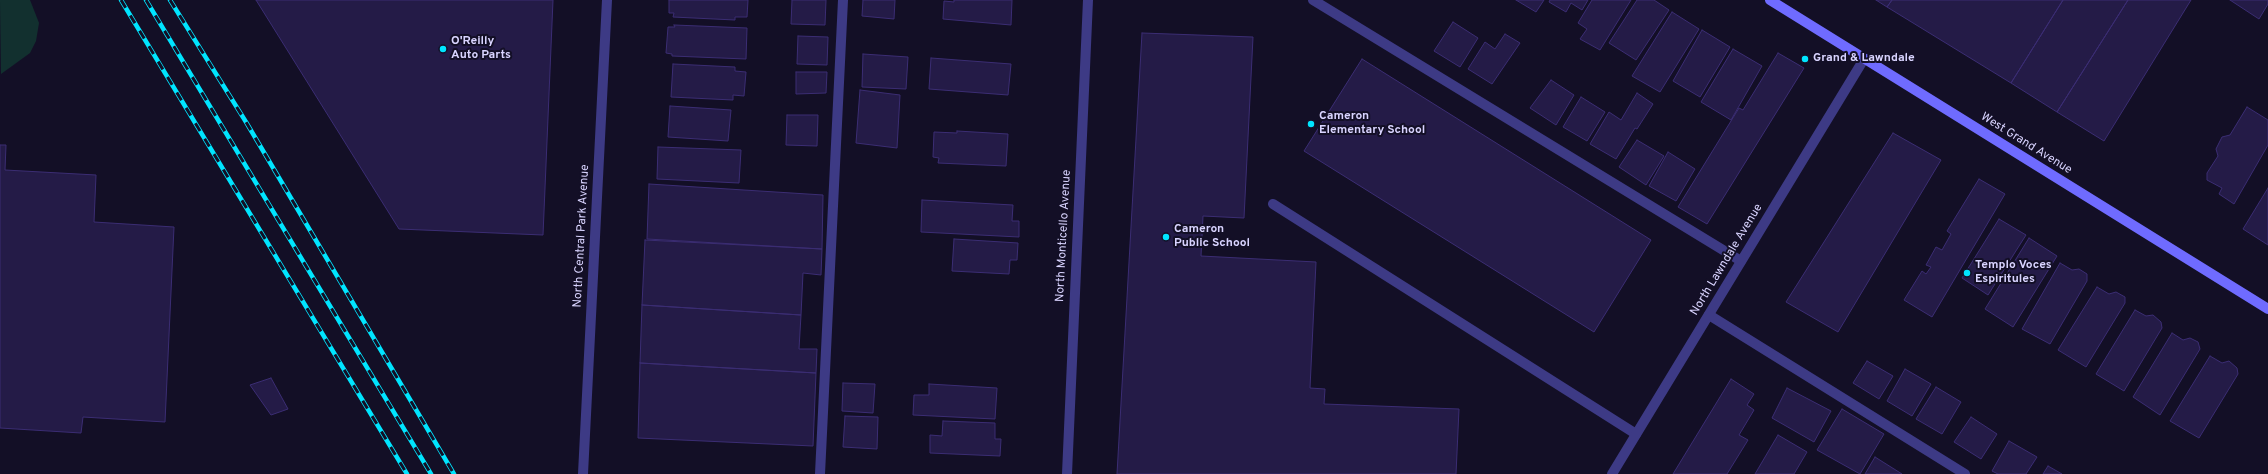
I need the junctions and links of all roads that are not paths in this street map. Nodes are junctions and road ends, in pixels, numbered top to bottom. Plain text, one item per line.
1 (607, 0) edge
2 (843, 0) edge
3 (1088, 0) edge
4 (1313, 0) edge
5 (1770, 0) edge
6 (1864, 59) junction
7 (1273, 204) dead end
8 (1741, 261) junction
9 (2268, 310) edge
10 (1709, 315) junction
11 (1636, 434) junction
12 (583, 474) edge
13 (820, 474) edge
14 (1067, 474) edge
15 (1612, 474) edge
16 (1965, 474) edge

1 - 12 street, North Central Park Avenue
2 - 13 street
3 - 14 street, North Monticello Avenue
4 - 8 street
5 - 6 main road, West Grand Avenue
6 - 8 street, North Lawndale Avenue
6 - 9 main road, West Grand Avenue
7 - 11 street
8 - 10 street, North Lawndale Avenue
10 - 11 street, North Lawndale Avenue
10 - 16 street
11 - 15 street, North Lawndale Avenue

